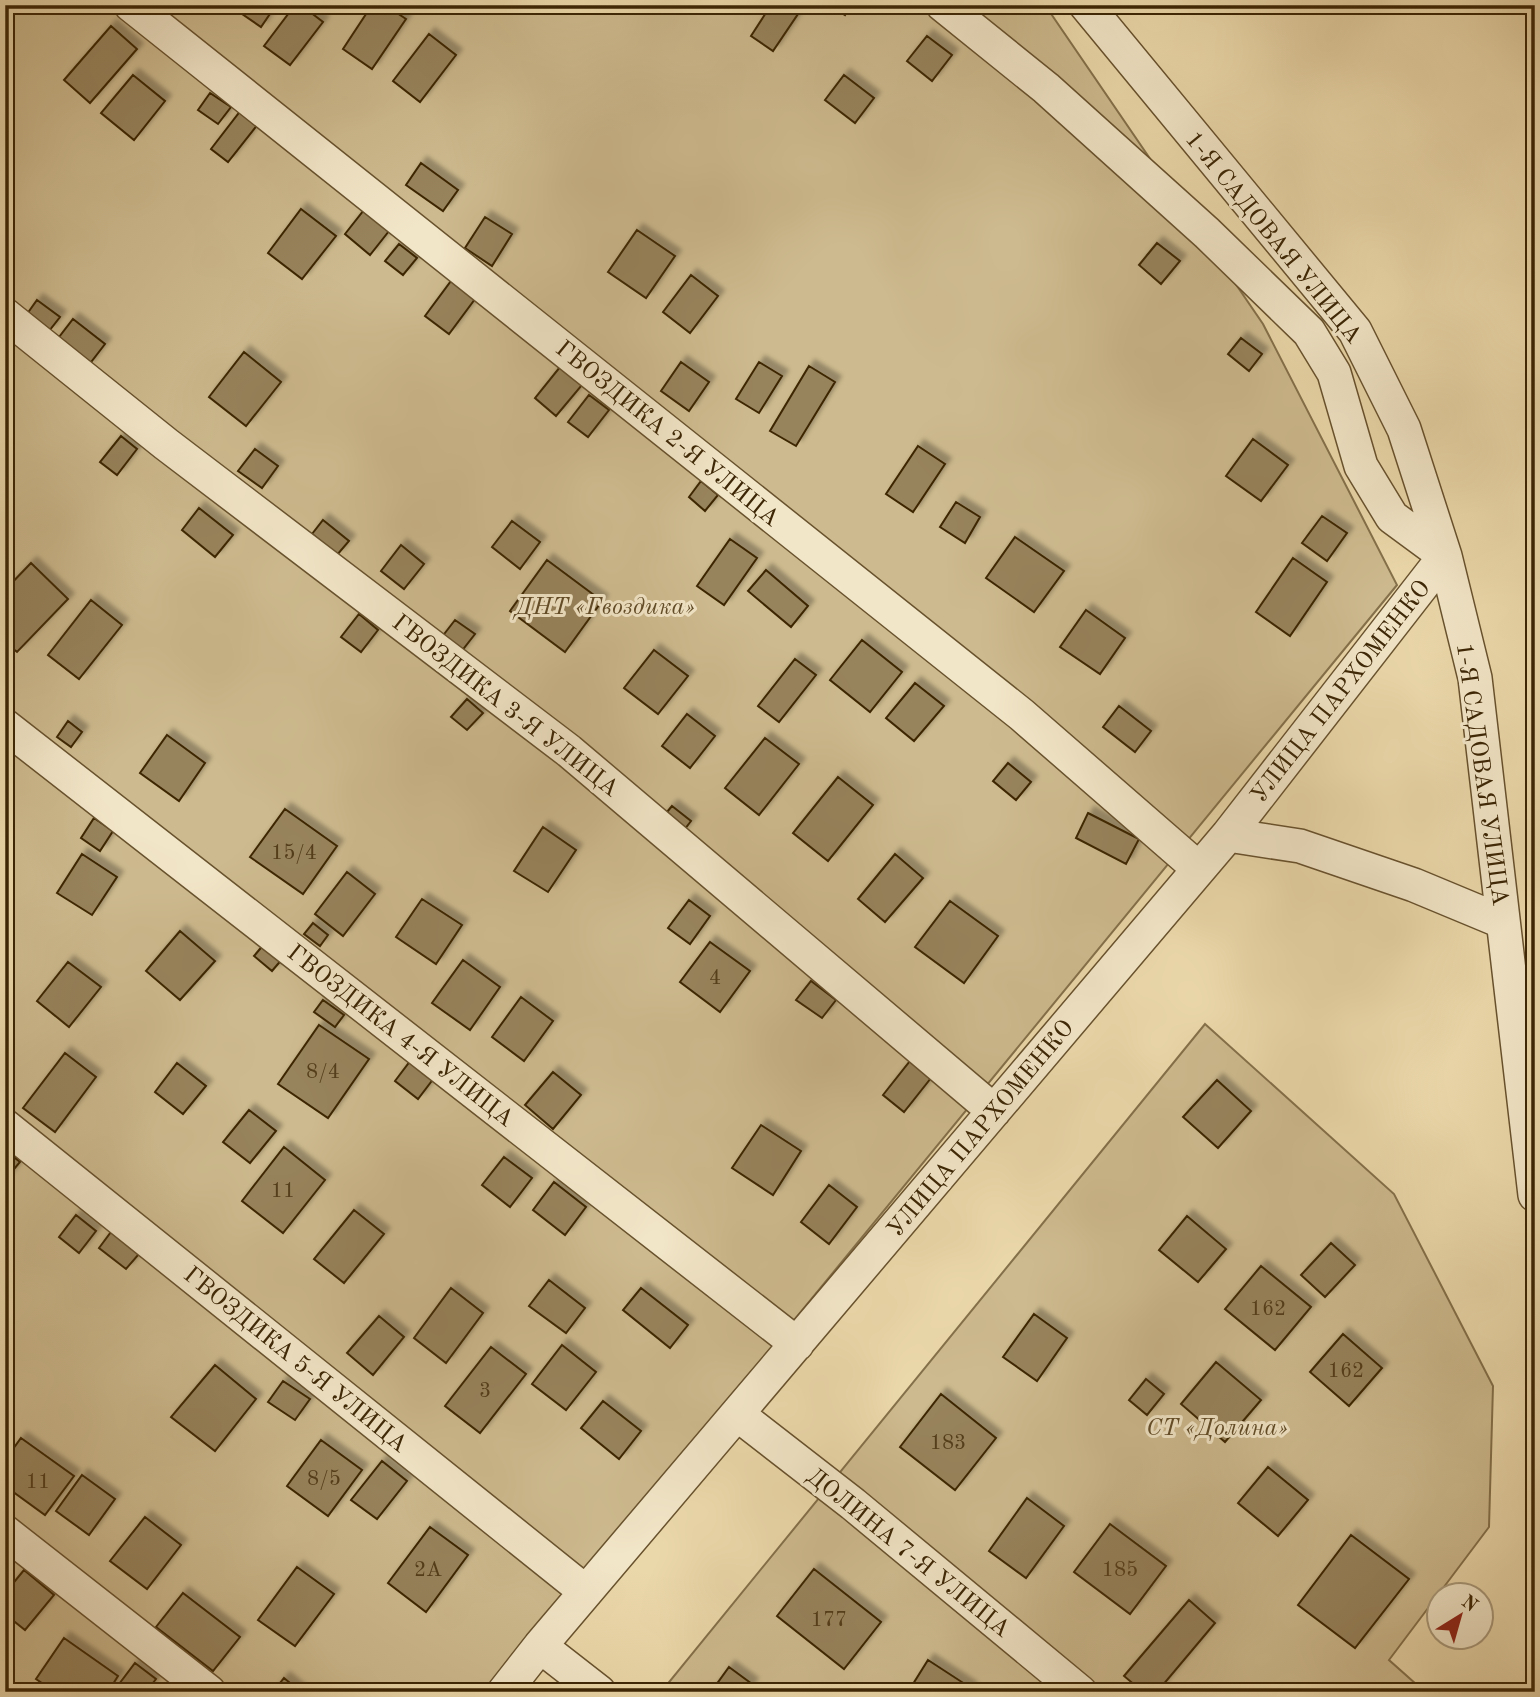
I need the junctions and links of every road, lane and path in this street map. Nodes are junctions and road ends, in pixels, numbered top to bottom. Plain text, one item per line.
1 (131, 5) edge
2 (943, 5) edge
3 (1086, 5) edge
4 (5, 315) edge
5 (1445, 556) junction
6 (5, 726) edge
7 (1228, 835) junction
8 (1199, 869) junction
9 (1503, 922) junction
10 (994, 1111) junction
11 (5, 1126) edge
12 (1535, 1195) edge
13 (797, 1344) junction
14 (737, 1414) junction
15 (5, 1532) edge
16 (586, 1591) junction
17 (540, 1646) junction
18 (209, 1692) edge
19 (504, 1692) edge
20 (600, 1692) edge
21 (1080, 1692) edge

1 - 8 street, ГВОЗДИКА 2-Я УЛИЦА
2 - 5 street
3 - 5 street, 1-Я САДОВАЯ УЛИЦА
4 - 10 street, ГВОЗДИКА 3-Я УЛИЦА
5 - 7 street, УЛИЦА ПАРХОМЕНКО
5 - 9 street, 1-Я САДОВАЯ УЛИЦА
6 - 13 street, ГВОЗДИКА 4-Я УЛИЦА
7 - 8 street, УЛИЦА ПАРХОМЕНКО
7 - 9 street
8 - 10 street, УЛИЦА ПАРХОМЕНКО
9 - 12 street, 1-Я САДОВАЯ УЛИЦА
10 - 13 street, УЛИЦА ПАРХОМЕНКО
11 - 16 street, ГВОЗДИКА 5-Я УЛИЦА
13 - 14 street, УЛИЦА ПАРХОМЕНКО
14 - 16 street, УЛИЦА ПАРХОМЕНКО
14 - 21 street, ДОЛИНА 7-Я УЛИЦА
15 - 18 street
16 - 17 street, УЛИЦА ПАРХОМЕНКО
17 - 19 street, УЛИЦА ПАРХОМЕНКО
17 - 20 street

